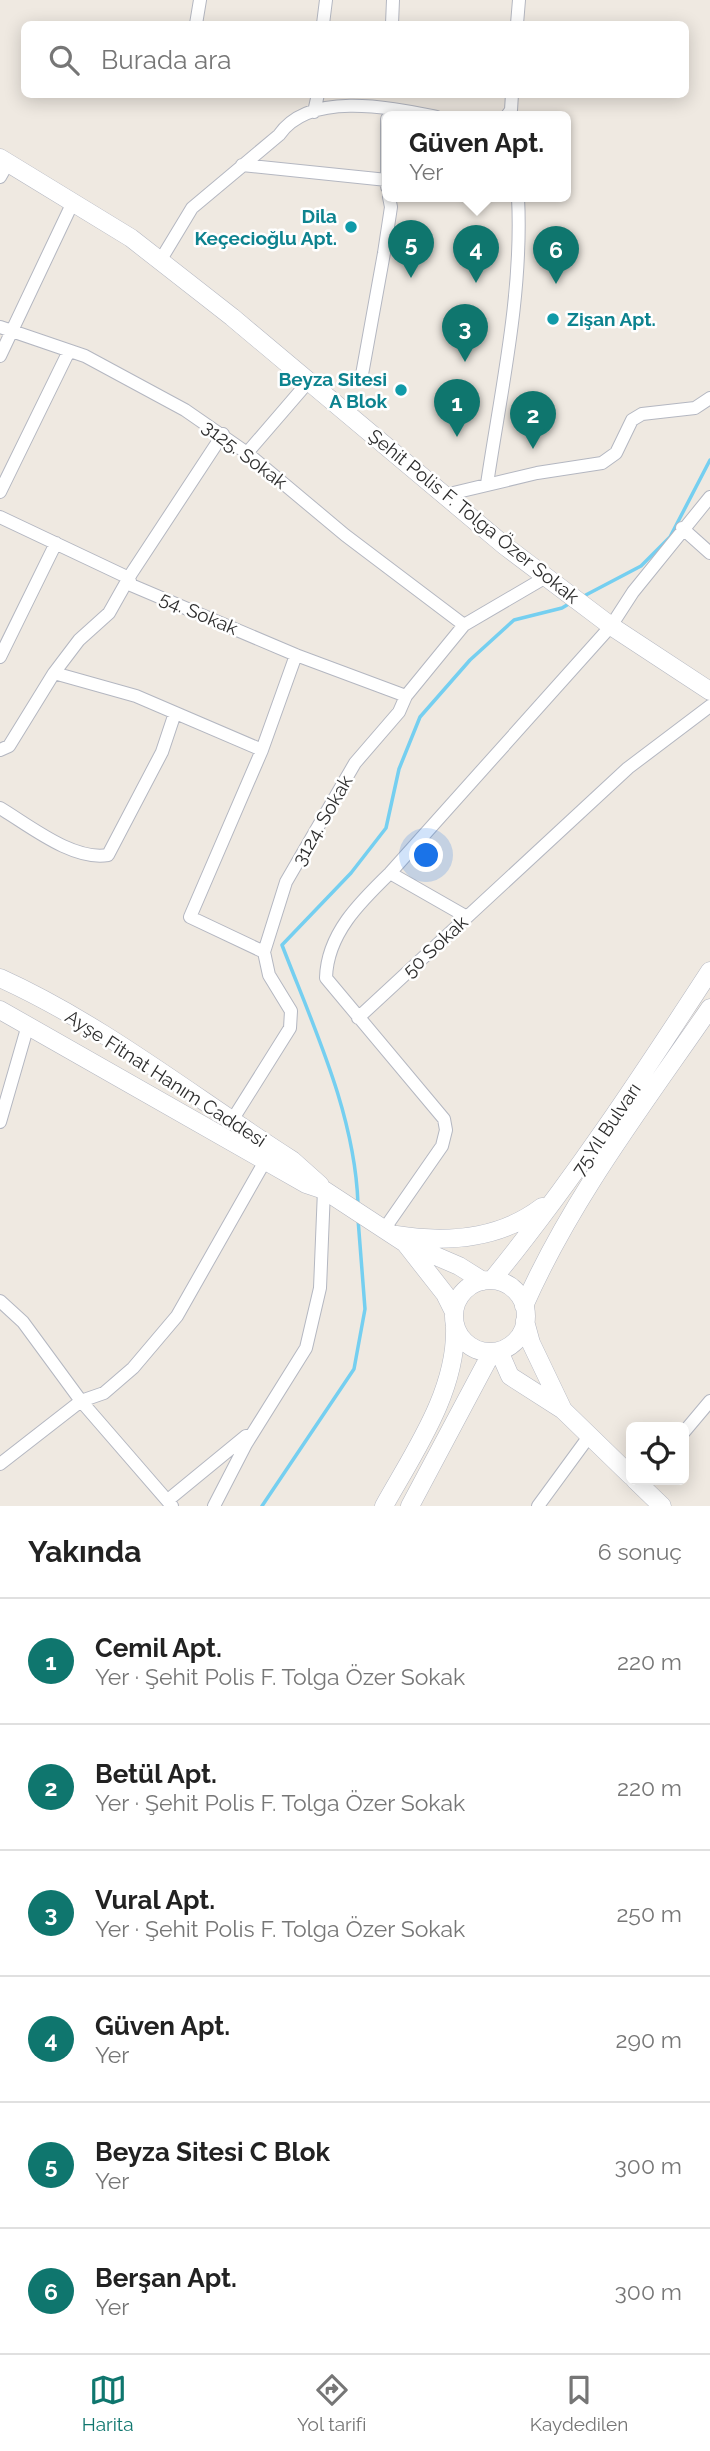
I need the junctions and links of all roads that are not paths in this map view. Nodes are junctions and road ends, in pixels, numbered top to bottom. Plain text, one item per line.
1 (200, 0) edge
2 (326, 0) edge
3 (393, 0) edge
4 (519, 0) edge
5 (196, 21) edge
6 (323, 21) edge
7 (392, 21) edge
8 (517, 21) edge
9 (317, 98) edge
10 (374, 99) edge
11 (314, 112) junction
12 (242, 165) junction
13 (3, 166) edge
14 (382, 182) edge
15 (73, 202) junction
16 (390, 202) edge
17 (518, 202) edge
18 (160, 261) junction
19 (0, 327) edge
20 (13, 333) junction
21 (69, 351) junction
22 (0, 356) edge
23 (361, 380) dead end
24 (309, 381) junction
25 (710, 398) edge
26 (223, 435) junction
27 (247, 453) junction
28 (488, 484) junction
29 (0, 492) edge
30 (445, 495) junction
31 (710, 497) edge
32 (0, 517) edge
33 (682, 528) junction
34 (56, 543) junction
35 (710, 553) edge
36 (129, 578) junction
37 (552, 582) junction
38 (605, 621) junction
39 (464, 625) junction
40 (296, 654) junction
41 (0, 657) edge
42 (54, 673) junction
43 (710, 691) edge
44 (406, 696) junction
45 (710, 706) edge
46 (175, 713) junction
47 (0, 750) edge
48 (262, 750) junction
49 (0, 808) edge
50 (390, 873) junction
51 (467, 917) junction
52 (264, 952) junction
53 (710, 971) edge
54 (0, 978) edge
55 (45, 998) junction
56 (710, 1008) edge
57 (0, 1010) edge
58 (358, 1018) junction
59 (33, 1028) junction
60 (0, 1122) edge
61 (231, 1122) junction
62 (265, 1161) junction
63 (324, 1190) junction
64 (562, 1192) junction
65 (395, 1235) junction
66 (488, 1281) junction
67 (0, 1301) edge
68 (525, 1314) junction
69 (455, 1320) junction
70 (496, 1351) junction
71 (81, 1401) junction
72 (710, 1401) edge
73 (563, 1410) junction
74 (689, 1426) edge
75 (256, 1428) junction
76 (590, 1435) junction
77 (0, 1464) edge
78 (626, 1469) edge
79 (643, 1485) edge
80 (170, 1503) edge
81 (214, 1506) edge
82 (384, 1506) edge
83 (410, 1506) edge
84 (538, 1506) edge
85 (662, 1506) edge

1 - 5 street
2 - 6 street
3 - 7 street
4 - 8 street
9 - 11 street
10 - 11 street
11 - 12 street
12 - 14 street
12 - 18 street
13 - 15 main road, Şehit Polis F. Tolga Özer Sokak
15 - 18 main road, Şehit Polis F. Tolga Özer Sokak
15 - 20 street
16 - 23 street
17 - 28 street
18 - 24 main road, Şehit Polis F. Tolga Özer Sokak
19 - 20 street, 3125. Sokak
20 - 21 street, 3125. Sokak
20 - 22 street
21 - 26 street, 3125. Sokak
21 - 29 street
24 - 27 street
24 - 30 main road, Şehit Polis F. Tolga Özer Sokak
25 - 28 street
26 - 27 street, 3125. Sokak
26 - 36 street
27 - 39 street, 3125. Sokak
28 - 30 street
30 - 37 main road, Şehit Polis F. Tolga Özer Sokak
31 - 33 street
32 - 34 street, 54. Sokak
33 - 35 street
33 - 38 street
34 - 36 street, 54. Sokak
34 - 41 street
36 - 40 street, 54. Sokak
36 - 42 street
37 - 38 main road, Şehit Polis F. Tolga Özer Sokak
37 - 39 street, 3124. Sokak
38 - 43 main road, Şehit Polis F. Tolga Özer Sokak
38 - 50 street
39 - 44 street, 3124. Sokak
40 - 44 street, 54. Sokak
40 - 48 street
42 - 46 street
42 - 47 street
44 - 52 street, 3124. Sokak
45 - 51 street, 50 Sokak
46 - 48 street
46 - 49 street
48 - 52 street
50 - 51 street
50 - 58 street
51 - 58 street, 50 Sokak
52 - 61 street
53 - 64 main road, 75.Yıl Bulvarı
54 - 55 main road, Ayşe Fitnat Hanım Caddesi
55 - 59 main road
55 - 61 main road, Ayşe Fitnat Hanım Caddesi
56 - 68 main road, 75.Yıl Bulvarı
57 - 59 main road, Ayşe Fitnat Hanım Caddesi
58 - 65 street
59 - 60 street
59 - 62 main road, Ayşe Fitnat Hanım Caddesi
61 - 63 main road, Ayşe Fitnat Hanım Caddesi
62 - 63 main road, Ayşe Fitnat Hanım Caddesi
62 - 71 street
63 - 65 main road, Ayşe Fitnat Hanım Caddesi
63 - 75 street
64 - 65 main road
64 - 66 main road, 75.Yıl Bulvarı
65 - 66 main road, Ayşe Fitnat Hanım Caddesi
65 - 69 main road, Ayşe Fitnat Hanım Caddesi
66 - 68 main road
66 - 69 main road
67 - 71 street
68 - 70 main road
68 - 73 main road
69 - 70 main road
69 - 82 main road
70 - 73 main road
70 - 83 main road
71 - 77 street
71 - 80 street
72 - 74 street
73 - 76 main road
75 - 80 street
75 - 81 street
76 - 78 main road
76 - 84 street
79 - 85 main road

